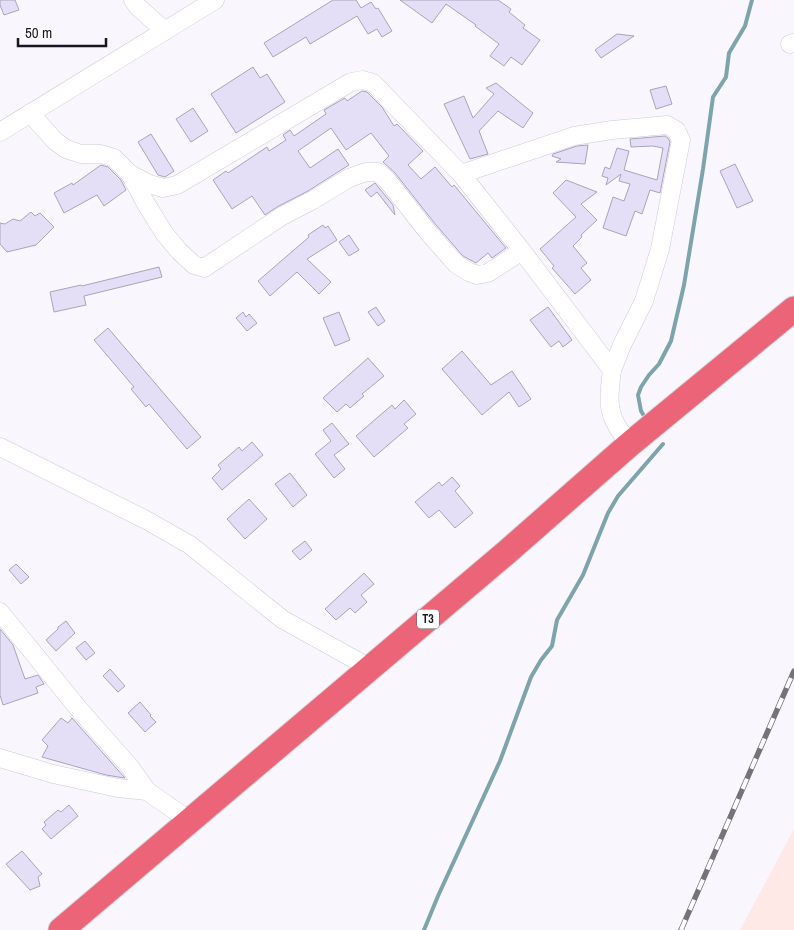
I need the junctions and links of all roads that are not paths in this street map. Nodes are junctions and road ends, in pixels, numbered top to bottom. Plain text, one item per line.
1 (133, 0) edge
2 (215, 0) edge
3 (165, 31) junction
4 (30, 113) junction
5 (0, 132) edge
6 (130, 174) junction
7 (460, 174) junction
8 (522, 251) junction
9 (794, 309) edge
10 (612, 370) junction
11 (630, 444) junction
12 (0, 447) edge
13 (0, 612) edge
14 (370, 668) junction
15 (0, 758) edge
16 (148, 791) junction
17 (190, 821) junction
18 (61, 930) edge

1 - 3 street
2 - 3 street
3 - 4 street
4 - 5 street
4 - 6 street
6 - 7 street
6 - 8 street
7 - 8 street
7 - 10 street
8 - 10 street
9 - 11 highway, T3
10 - 11 street
11 - 14 highway, T3
12 - 14 street
13 - 16 street
14 - 17 highway, T3
15 - 16 street
16 - 17 street
17 - 18 highway, T3

